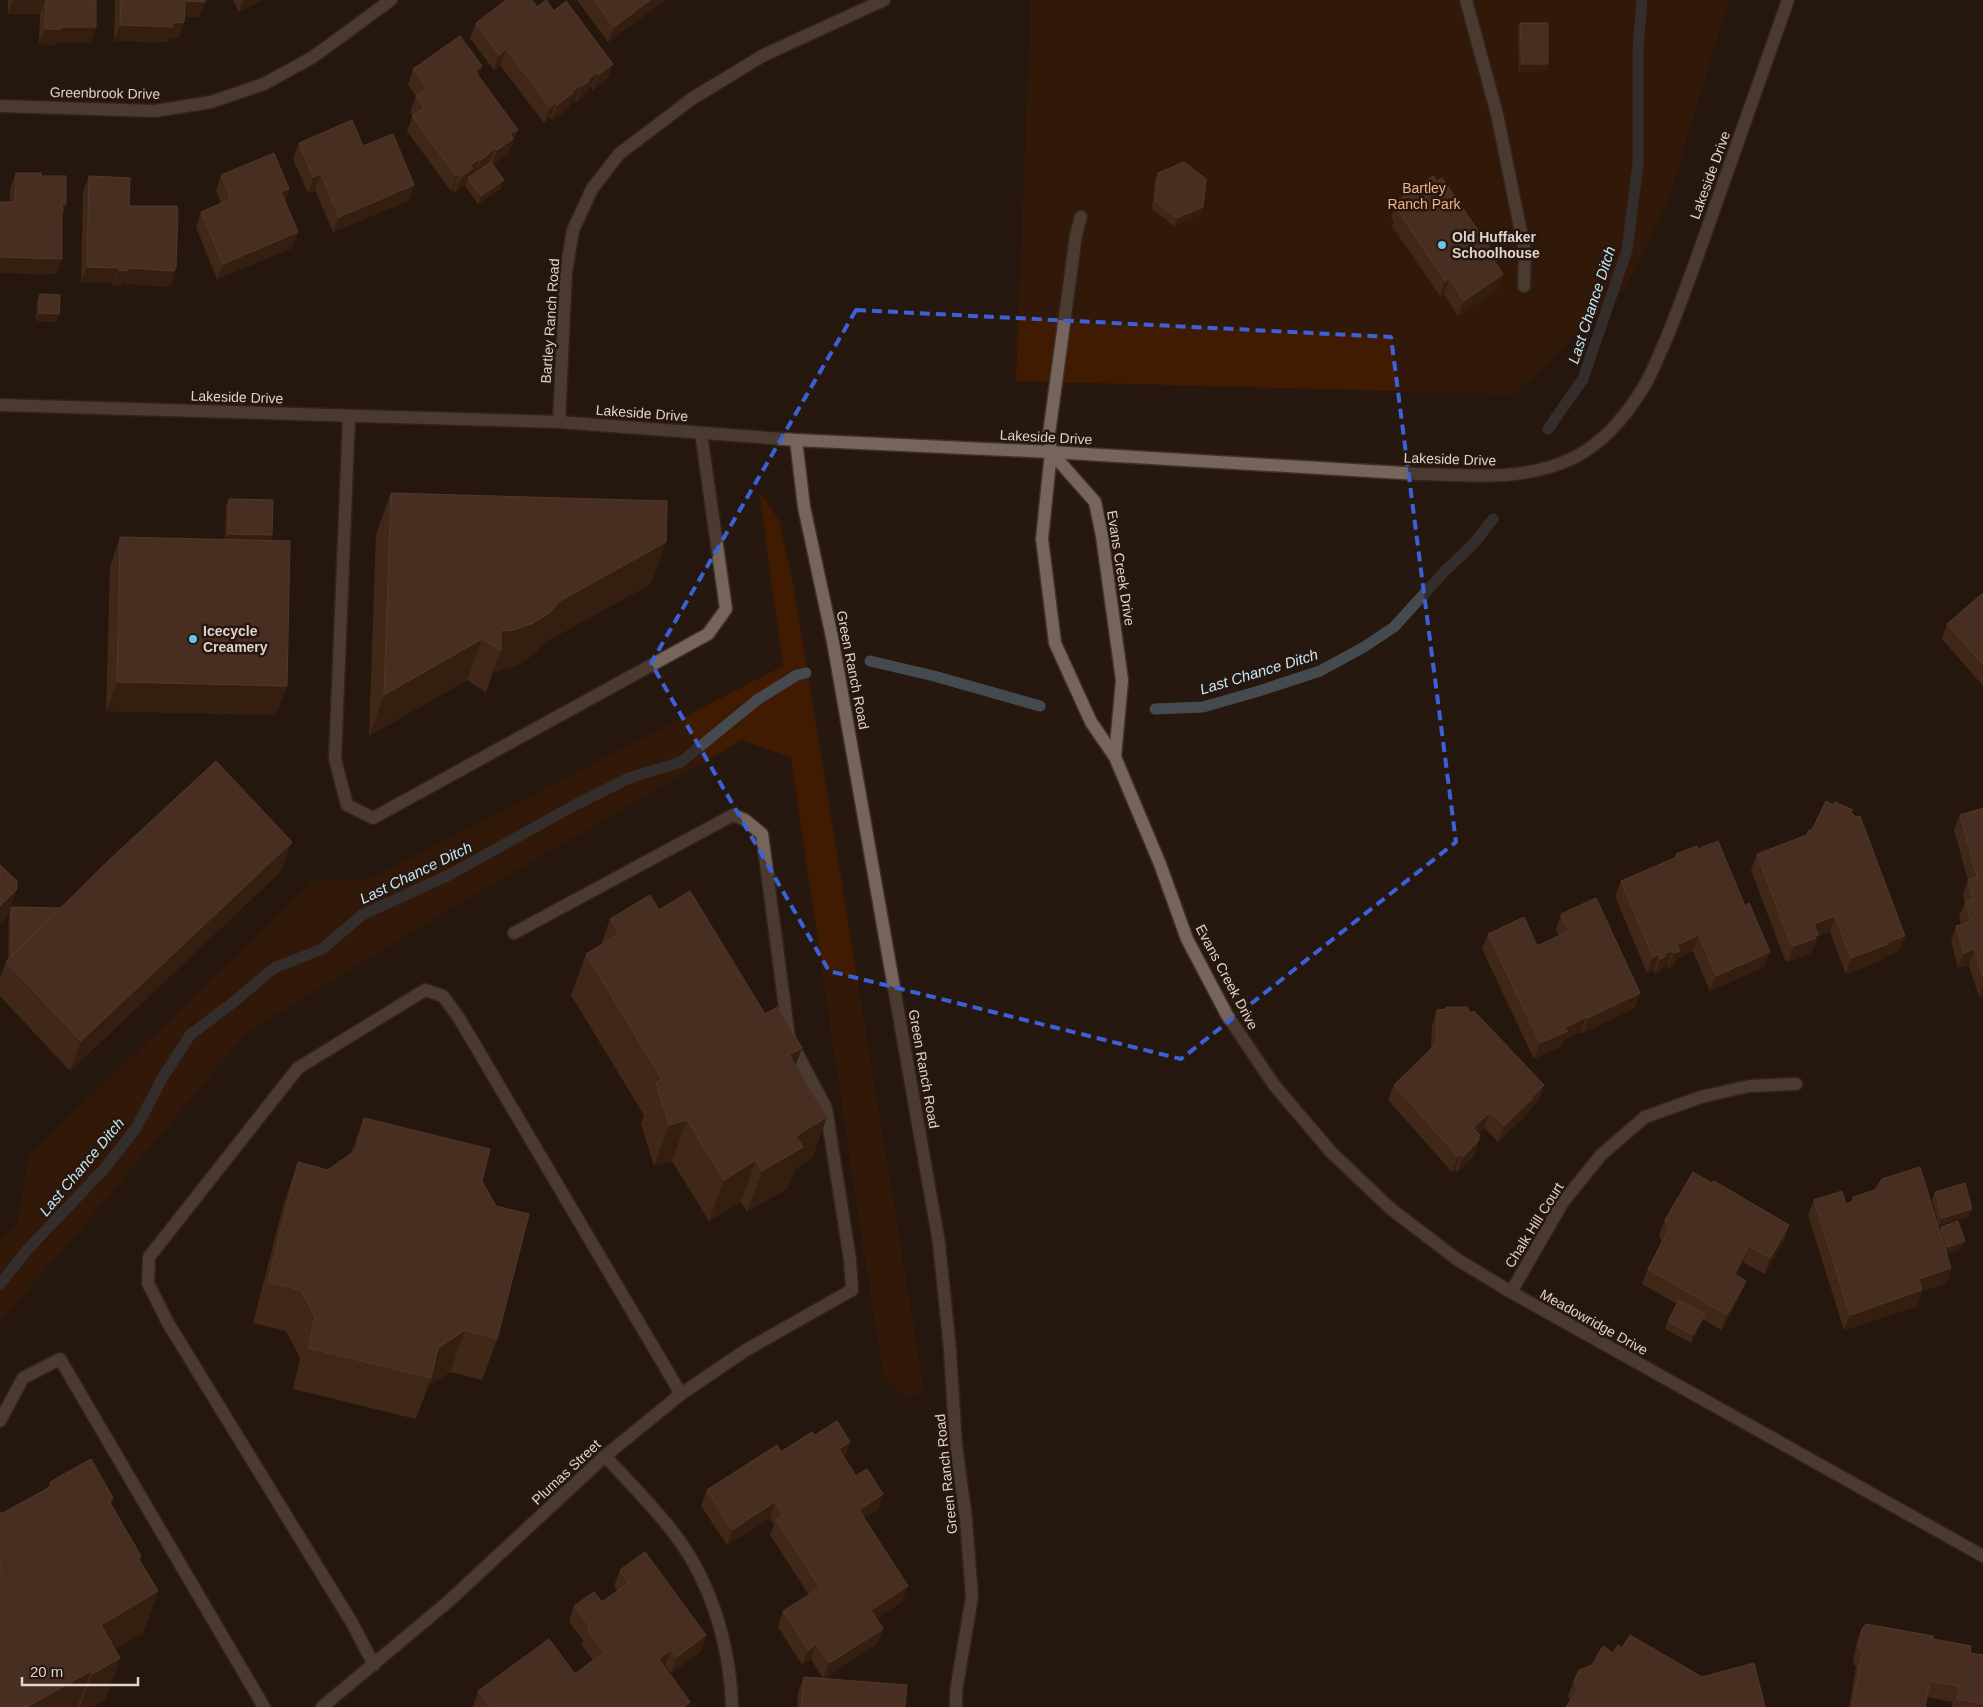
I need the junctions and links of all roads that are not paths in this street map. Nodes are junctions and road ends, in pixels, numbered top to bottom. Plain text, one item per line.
1 (391, 0) edge
2 (885, 0) edge
3 (1466, 0) edge
4 (1788, 0) edge
5 (0, 106) edge
6 (1081, 217) dead end
7 (1524, 286) dead end
8 (0, 405) edge
9 (349, 416) junction
10 (559, 422) junction
11 (701, 433) junction
12 (796, 440) junction
13 (1051, 452) junction
14 (1115, 757) junction
15 (514, 933) dead end
16 (1246, 1044) joint
17 (1796, 1084) dead end
18 (1511, 1292) junction
19 (681, 1394) junction
20 (0, 1421) edge
21 (605, 1456) junction
22 (1983, 1556) edge
23 (374, 1665) junction
24 (264, 1707) edge
25 (322, 1707) edge
26 (732, 1707) edge
27 (956, 1707) edge

1 - 5 street, Greenbrook Drive
2 - 10 street, Bartley Ranch Road
3 - 7 street
4 - 13 street, Lakeside Drive
6 - 13 street
8 - 9 street, Lakeside Drive
9 - 10 street, Lakeside Drive
9 - 11 street
10 - 11 street, Lakeside Drive
11 - 12 street, Lakeside Drive
12 - 13 street, Lakeside Drive
12 - 27 street, Green Ranch Road
13 - 14 street, Evans Creek Drive
13 - 14 street, Evans Creek Drive
14 - 16 street, Evans Creek Drive
15 - 19 street, Plumas Street
16 - 18 street, Meadowridge Drive
17 - 18 street, Chalk Hill Court
18 - 22 street, Meadowridge Drive
19 - 21 street, Plumas Street
19 - 23 street
20 - 24 street
21 - 23 street, Plumas Street
21 - 26 street
23 - 25 street, Plumas Street

